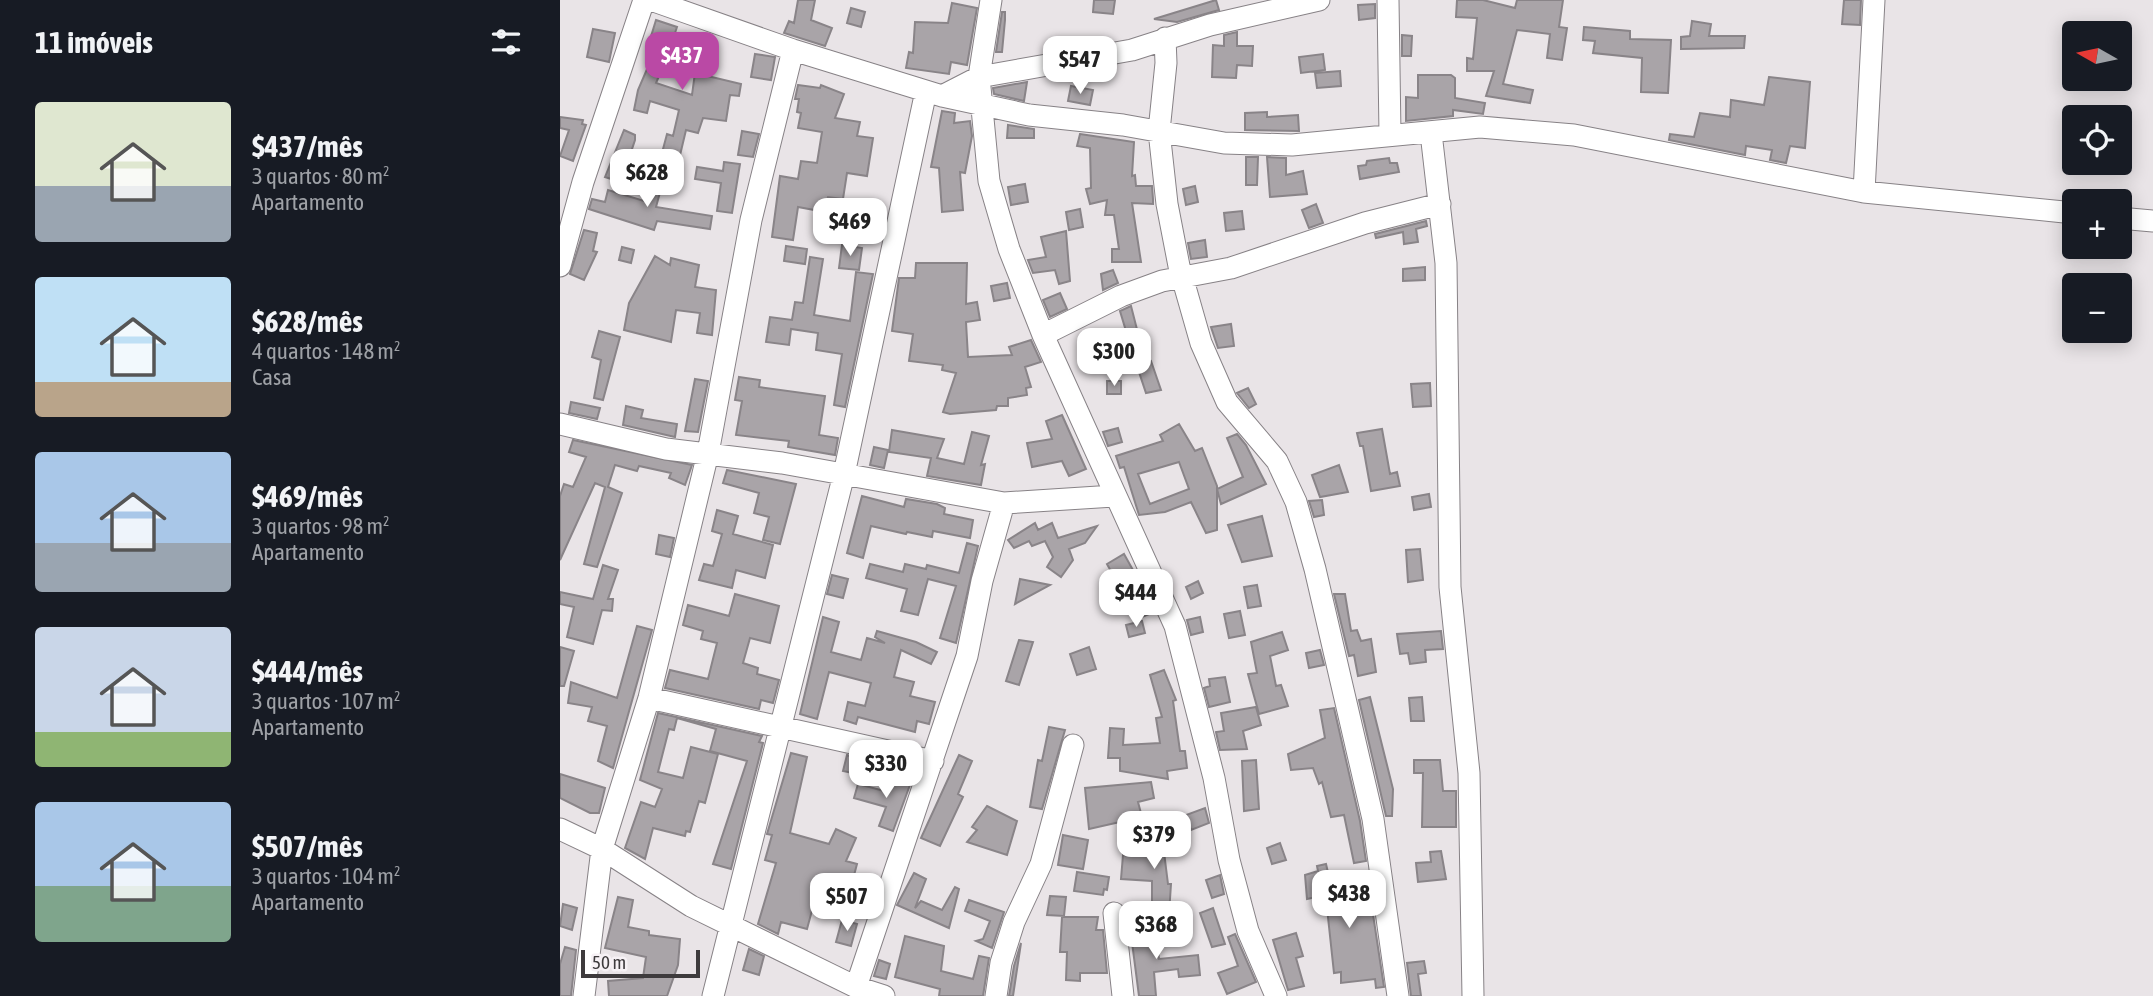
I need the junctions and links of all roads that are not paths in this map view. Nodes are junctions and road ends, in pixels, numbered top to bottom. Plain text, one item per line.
1 (644, 0) edge
2 (651, 0) edge
3 (991, 0) edge
4 (1319, 0) edge
5 (1388, 0) edge
6 (1874, 0) edge
7 (1165, 38) junction
8 (793, 50) junction
9 (979, 77) junction
10 (934, 94) junction
11 (981, 106) junction
12 (1159, 131) junction
13 (1431, 133) junction
14 (1390, 134) junction
15 (1864, 192) junction
16 (1440, 204) junction
17 (2062, 212) edge
18 (2132, 219) edge
19 (2153, 221) edge
20 (560, 266) edge
21 (1182, 276) junction
22 (1043, 335) junction
23 (560, 424) edge
24 (708, 453) junction
25 (844, 474) junction
26 (1114, 496) junction
27 (1004, 503) junction
28 (649, 698) junction
29 (780, 728) junction
30 (1073, 745) dead end
31 (933, 761) junction
32 (560, 829) edge
33 (602, 849) junction
34 (1114, 912) dead end
35 (730, 924) junction
36 (856, 987) junction
37 (584, 996) edge
38 (713, 996) edge
39 (884, 996) edge
40 (996, 996) edge
41 (1123, 996) edge
42 (1276, 996) edge
43 (1398, 996) edge
44 (1473, 996) edge

1 - 20 street
2 - 8 street
3 - 9 street
4 - 7 street
5 - 14 street
6 - 15 street
7 - 9 street
7 - 12 street
8 - 10 street
8 - 24 street
9 - 10 street
9 - 11 street
10 - 11 street
10 - 25 street
11 - 12 street
11 - 22 street
12 - 14 street
12 - 21 street
13 - 14 street
13 - 15 street
13 - 16 street
15 - 17 street
16 - 21 street
16 - 44 street
18 - 19 street
21 - 22 street
21 - 43 street
22 - 26 street
23 - 24 street
24 - 25 street
24 - 28 street
25 - 27 street
25 - 29 street
26 - 27 street
26 - 42 street
27 - 31 street
28 - 29 street
28 - 33 street
29 - 31 street
29 - 35 street
30 - 40 street
31 - 36 street
32 - 33 street
33 - 35 street
33 - 37 street
34 - 41 street
35 - 36 street
35 - 38 street
36 - 39 street

